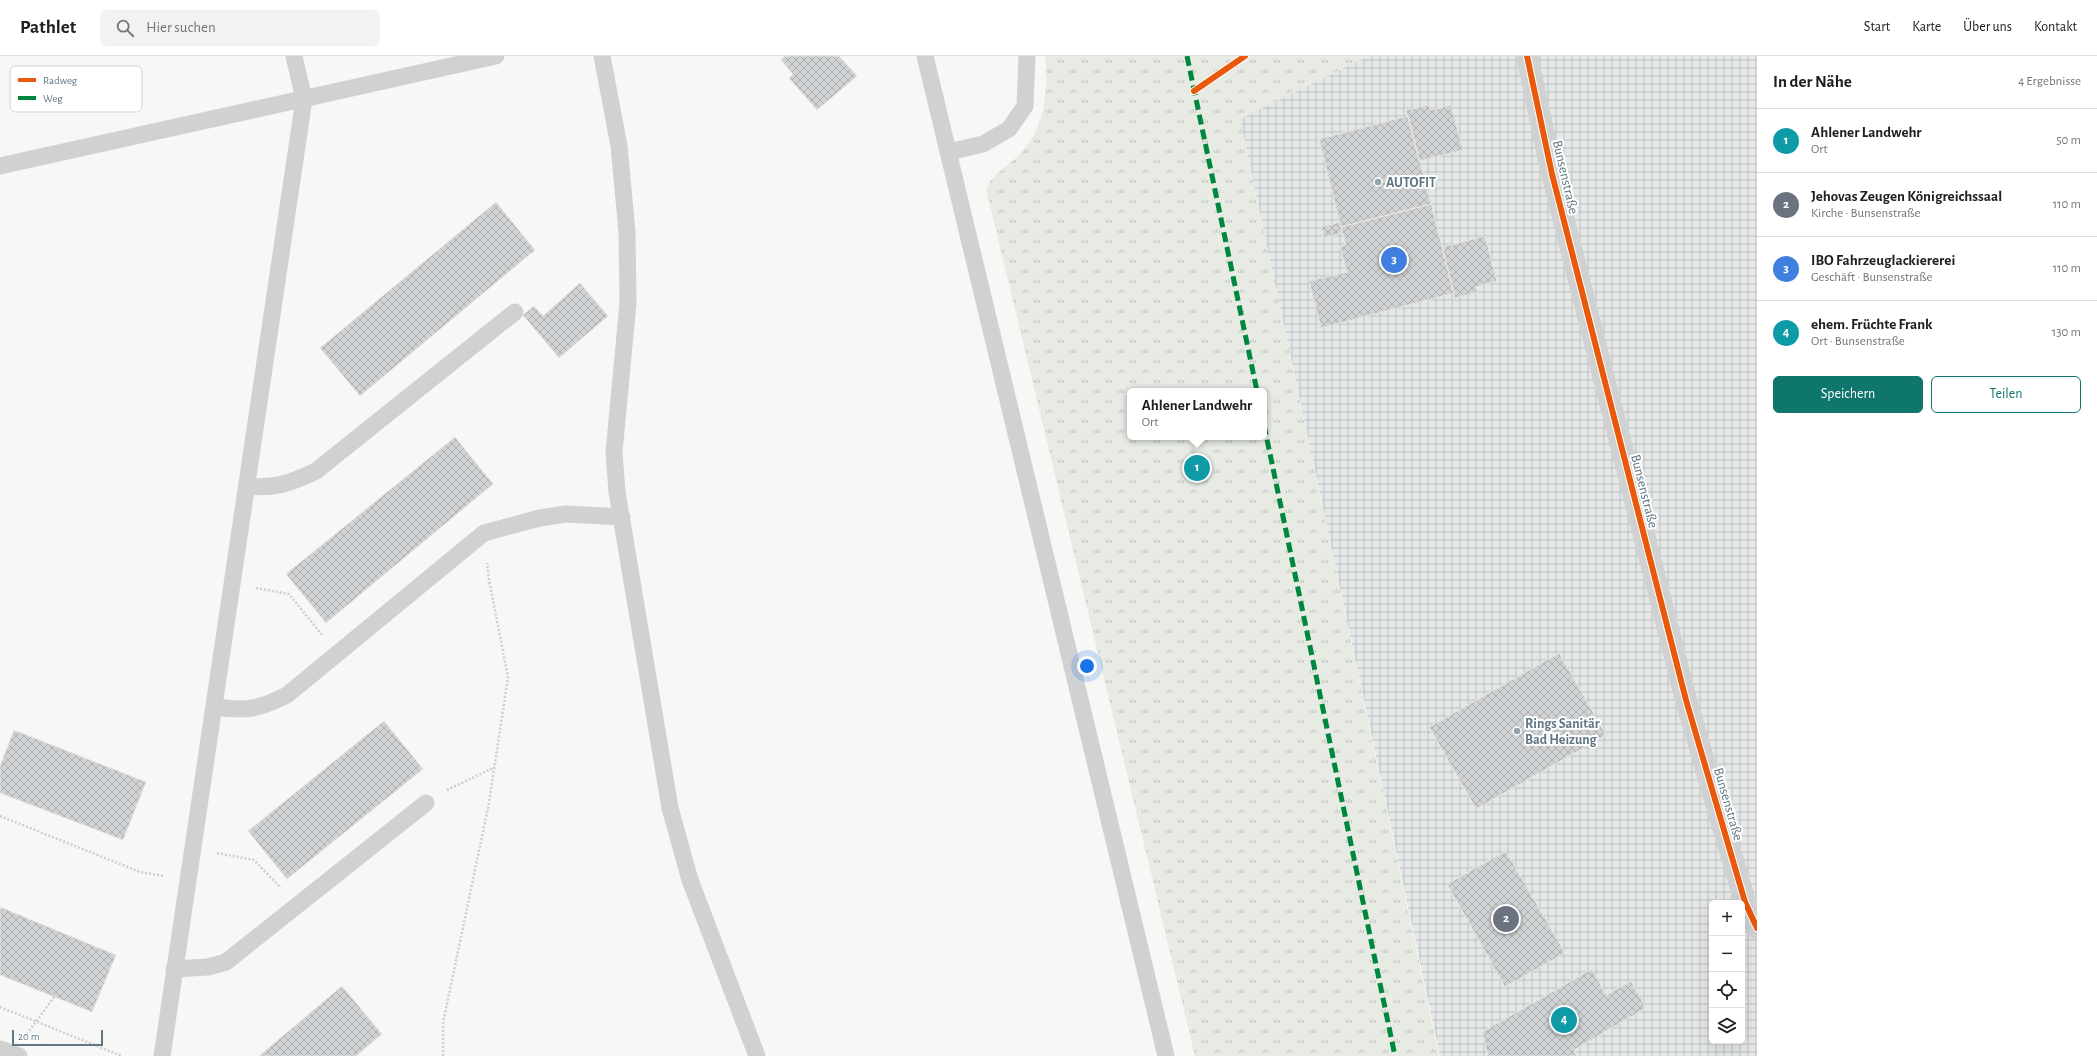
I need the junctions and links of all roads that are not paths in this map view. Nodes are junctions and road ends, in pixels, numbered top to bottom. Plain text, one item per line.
1 (294, 56) edge
2 (496, 56) edge
3 (602, 56) edge
4 (925, 56) edge
5 (1027, 56) edge
6 (1527, 56) edge
7 (304, 99) junction
8 (949, 152) junction
9 (0, 166) edge
10 (515, 312) dead end
11 (247, 486) junction
12 (622, 517) junction
13 (214, 707) junction
14 (426, 803) road end
15 (1757, 928) edge
16 (174, 969) junction
17 (162, 1056) edge
18 (757, 1056) edge
19 (1166, 1056) edge

1 - 7 lane
2 - 7 lane
3 - 12 lane
4 - 8 lane
5 - 8 lane
6 - 15 street, Bunsenstraße
7 - 9 lane
7 - 11 lane
8 - 19 lane
10 - 11 lane
11 - 13 lane
12 - 13 lane
12 - 18 lane
13 - 16 lane
14 - 16 lane
16 - 17 lane

